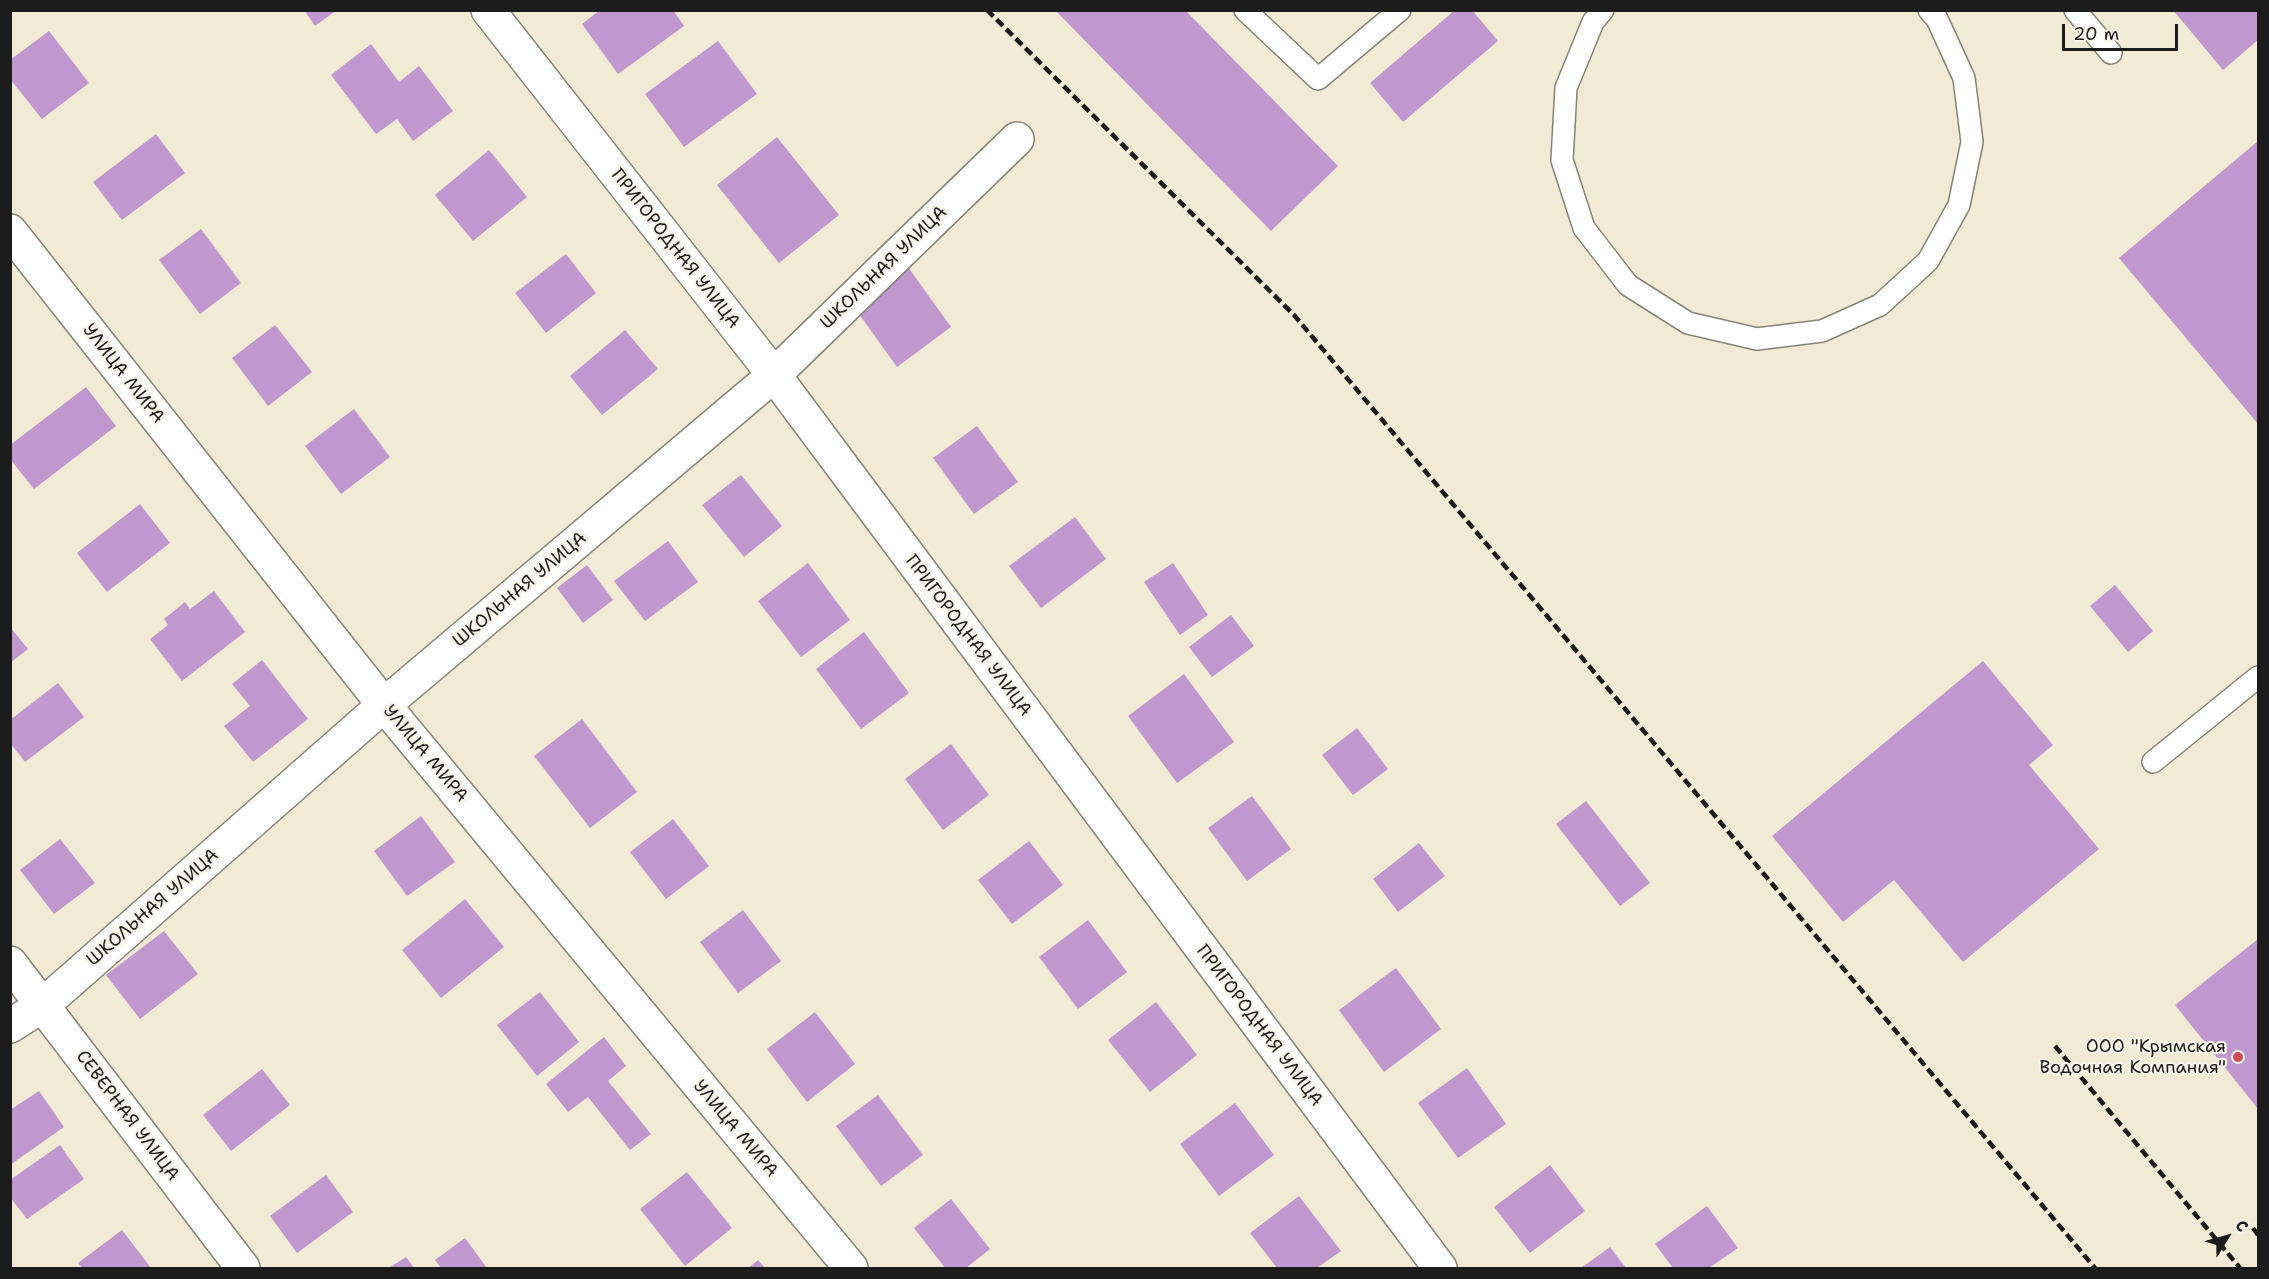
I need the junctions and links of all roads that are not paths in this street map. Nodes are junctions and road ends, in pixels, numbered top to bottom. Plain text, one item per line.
1 (488, 10) edge
2 (1245, 10) edge
3 (1400, 10) edge
4 (1604, 10) edge
5 (2075, 10) edge
6 (1938, 13) edge
7 (2111, 53) dead end
8 (1017, 139) dead end
9 (10, 231) edge
10 (774, 375) junction
11 (2259, 677) edge
12 (384, 705) junction
13 (2153, 762) dead end
14 (10, 963) edge
15 (43, 1005) junction
16 (10, 1026) edge
17 (243, 1269) edge
18 (851, 1269) edge
19 (1440, 1269) edge

1 - 10 street, ПРИГОРОДНАЯ УЛИЦА
2 - 3 lane
4 - 6 lane
5 - 7 lane
8 - 10 street, ШКОЛЬНАЯ УЛИЦА
9 - 12 street, УЛИЦА МИРА
10 - 12 street, ШКОЛЬНАЯ УЛИЦА
10 - 19 street, ПРИГОРОДНАЯ УЛИЦА
11 - 13 lane
12 - 15 street, ШКОЛЬНАЯ УЛИЦА
12 - 18 street, УЛИЦА МИРА
14 - 15 street, СЕВЕРНАЯ УЛИЦА
15 - 16 street, ШКОЛЬНАЯ УЛИЦА
15 - 17 street, СЕВЕРНАЯ УЛИЦА

